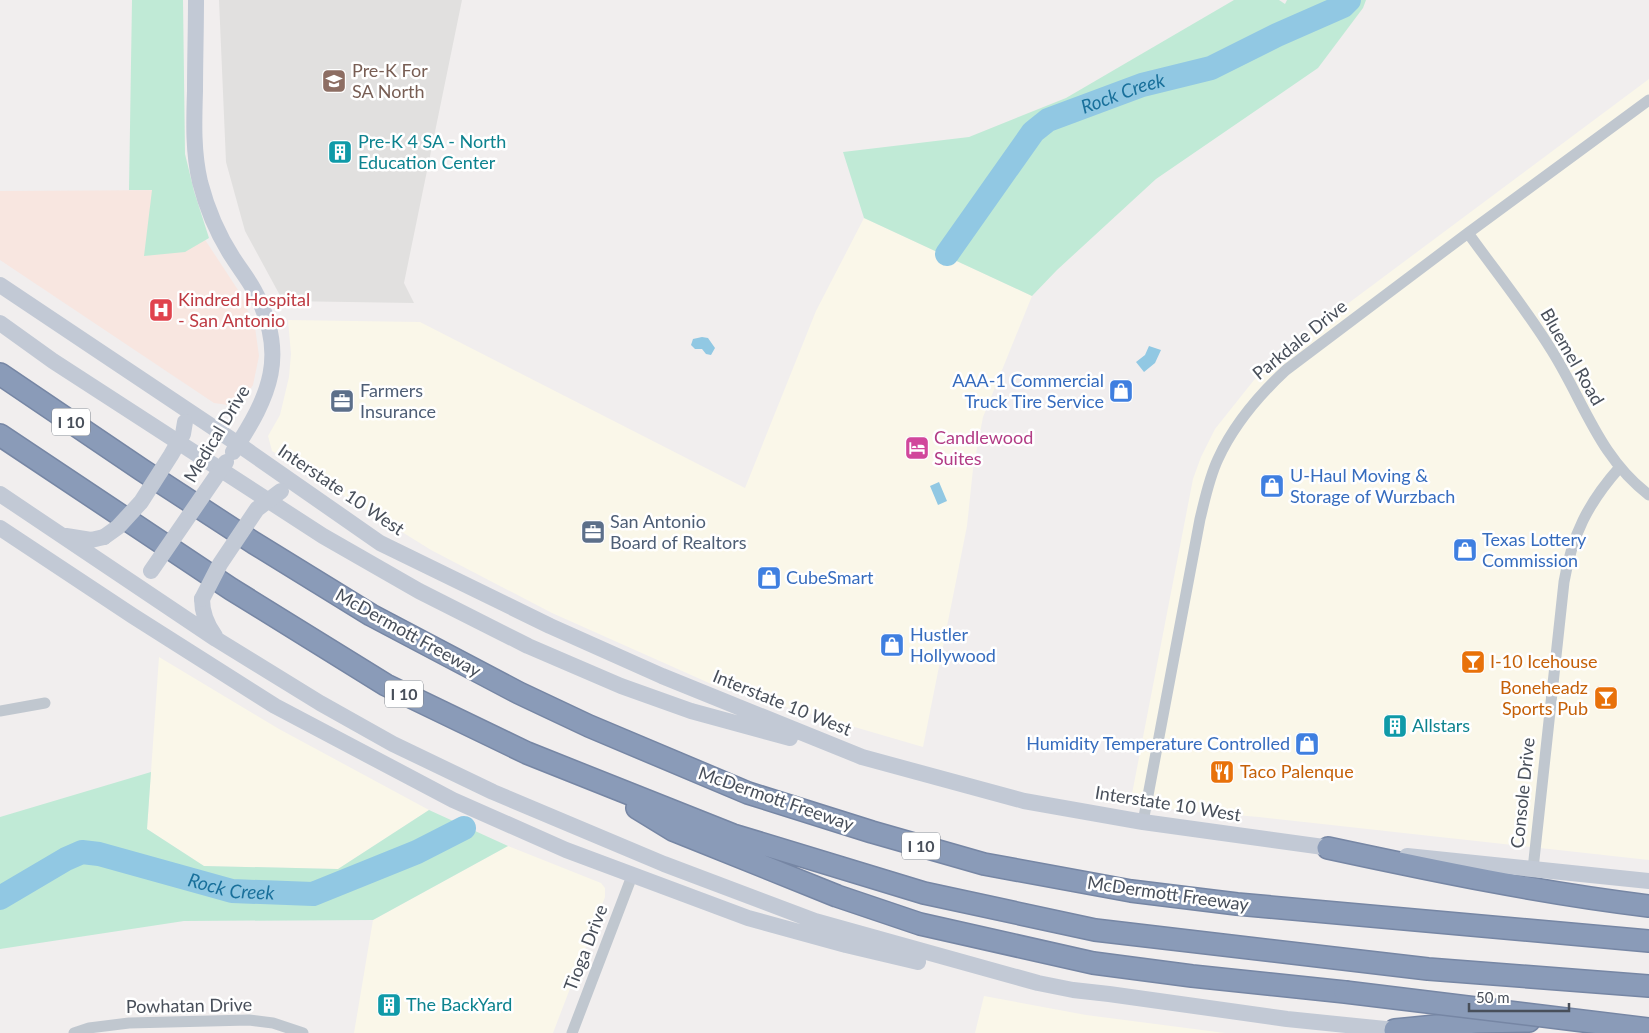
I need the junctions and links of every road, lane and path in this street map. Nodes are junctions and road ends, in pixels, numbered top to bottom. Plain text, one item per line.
1 (196, 0) edge
2 (1649, 100) edge
3 (1468, 233) junction
4 (0, 285) edge
5 (0, 323) edge
6 (0, 374) edge
7 (172, 400) junction
8 (0, 435) edge
9 (238, 444) junction
10 (1620, 467) junction
11 (0, 494) edge
12 (314, 496) junction
13 (1649, 496) edge
14 (0, 528) edge
15 (62, 535) junction
16 (139, 588) junction
17 (216, 639) junction
18 (45, 703) dead end
19 (0, 710) edge
20 (862, 757) junction
21 (588, 778) junction
22 (1143, 822) junction
23 (1328, 848) junction
24 (1533, 869) junction
25 (632, 876) junction
26 (1649, 881) edge
27 (1649, 906) edge
28 (1649, 942) edge
29 (1038, 984) junction
30 (1649, 986) edge
31 (1649, 1018) edge
32 (257, 1021) junction
33 (1649, 1029) edge
34 (1395, 1030) junction
35 (74, 1033) edge
36 (257, 1033) edge
37 (303, 1033) edge
38 (572, 1033) edge
39 (1430, 1033) edge

1 - 9 main road, Medical Drive
2 - 3 street, Parkdale Drive
3 - 10 street, Bluemel Road
3 - 22 street, Parkdale Drive
4 - 7 main road, Interstate 10 West
5 - 20 main road
6 - 28 highway, McDermott Freeway / I 10
7 - 9 main road, Interstate 10 West
7 - 15 main road, bridge
8 - 21 highway, I 10
9 - 12 main road, Interstate 10 West
9 - 16 main road, Medical Drive, bridge
10 - 13 street, Bluemel Road
10 - 24 street, Console Drive
11 - 15 main road
12 - 17 main road, bridge
12 - 20 main road, Interstate 10 West
14 - 25 main road
15 - 16 main road
16 - 17 main road
17 - 29 main road
18 - 19 street
20 - 22 main road, Interstate 10 West
21 - 30 highway, I 10
21 - 33 highway, bridge
22 - 23 main road, Interstate 10 West
23 - 24 main road, Interstate 10 West
23 - 27 highway
24 - 26 main road, Interstate 10 West
25 - 29 main road
25 - 38 street, Tioga Drive
29 - 34 main road
31 - 34 highway
32 - 35 street, Powhatan Drive
32 - 36 street
32 - 37 street, Powhatan Drive
34 - 39 main road

